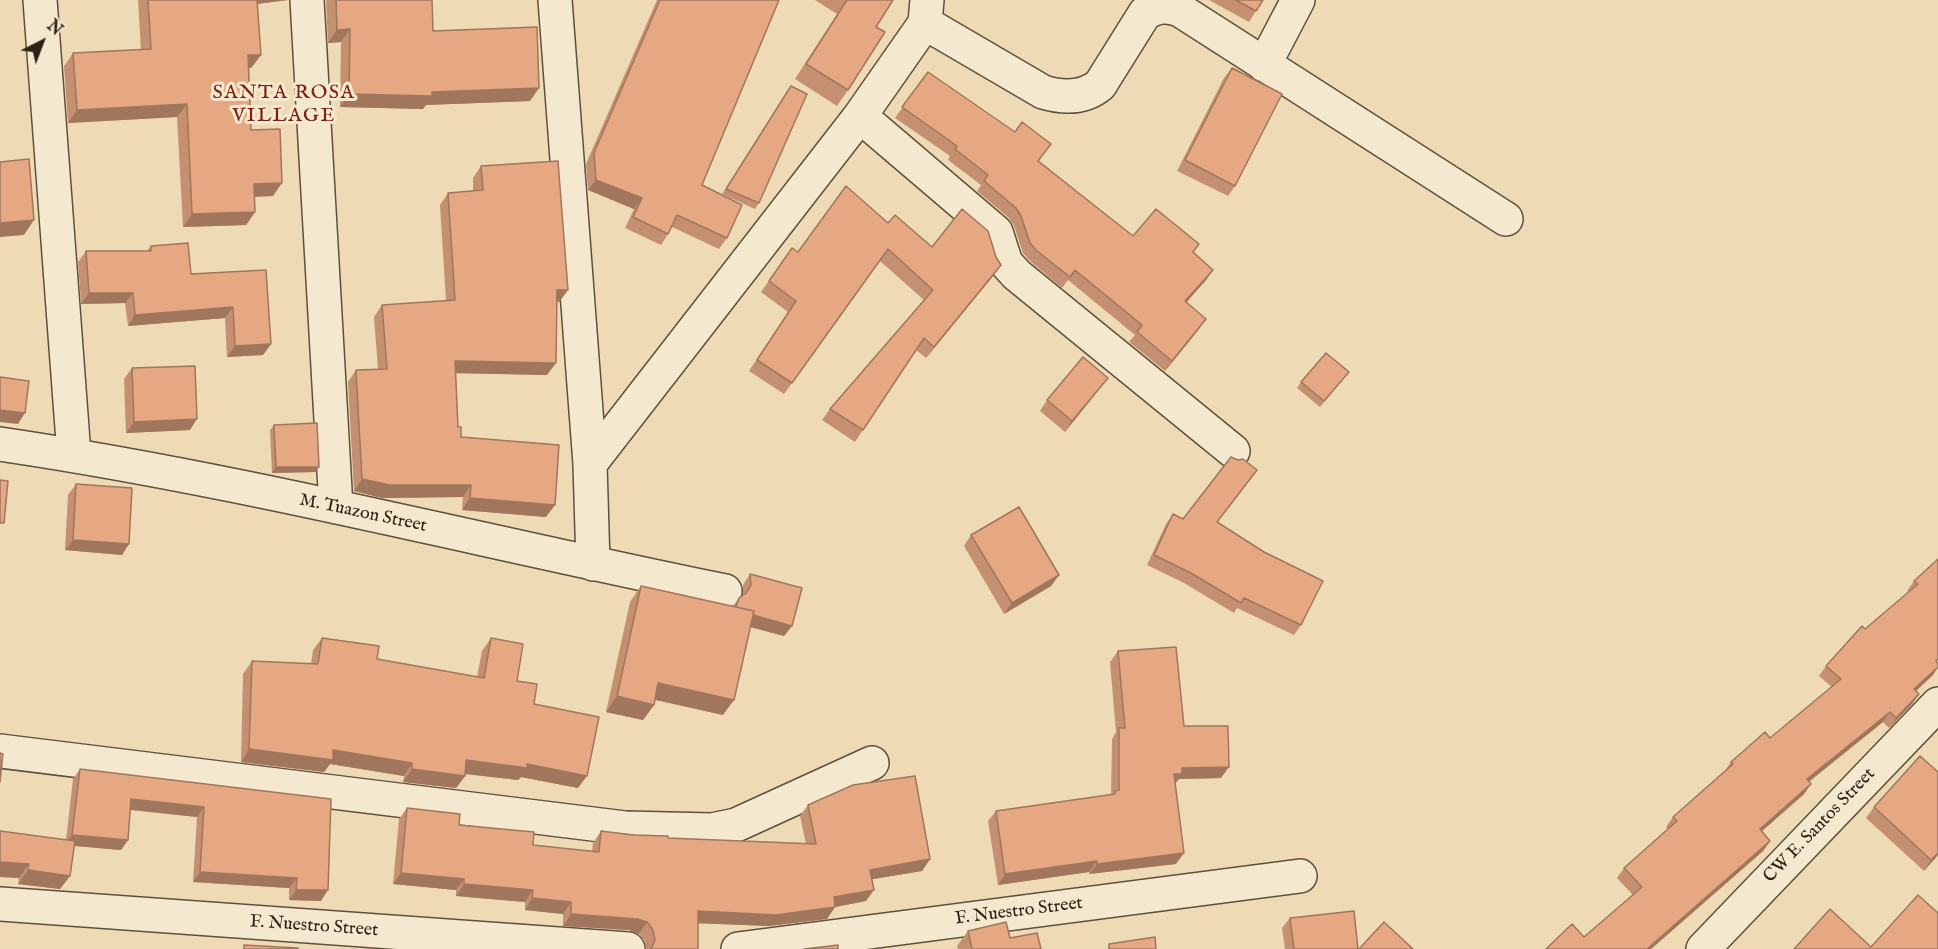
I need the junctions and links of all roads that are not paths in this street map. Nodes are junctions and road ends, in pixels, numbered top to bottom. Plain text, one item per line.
1 (40, 0) edge
2 (307, 0) edge
3 (555, 0) edge
4 (1298, 0) edge
5 (926, 12) edge
6 (1263, 65) junction
7 (860, 116) junction
8 (1506, 219) dead end
9 (0, 444) edge
10 (1233, 450) dead end
11 (74, 455) junction
12 (590, 464) junction
13 (336, 507) junction
14 (593, 564) junction
15 (724, 591) dead end
16 (1938, 704) edge
17 (0, 751) edge
18 (872, 763) dead end
19 (1300, 876) dead end
20 (0, 904) edge
21 (628, 949) edge
22 (738, 949) edge
23 (1703, 949) edge

1 - 11 street
2 - 13 street
3 - 12 street
4 - 6 street
5 - 6 street
5 - 7 street
6 - 8 street
7 - 10 street
7 - 12 street
9 - 11 street, M. Tuazon Street
11 - 13 street, M. Tuazon Street
12 - 14 street
13 - 14 street, M. Tuazon Street
14 - 15 street, M. Tuazon Street
16 - 23 street, CW E. Santos Street
17 - 18 street
19 - 22 street, F. Nuestro Street
20 - 21 street, F. Nuestro Street

